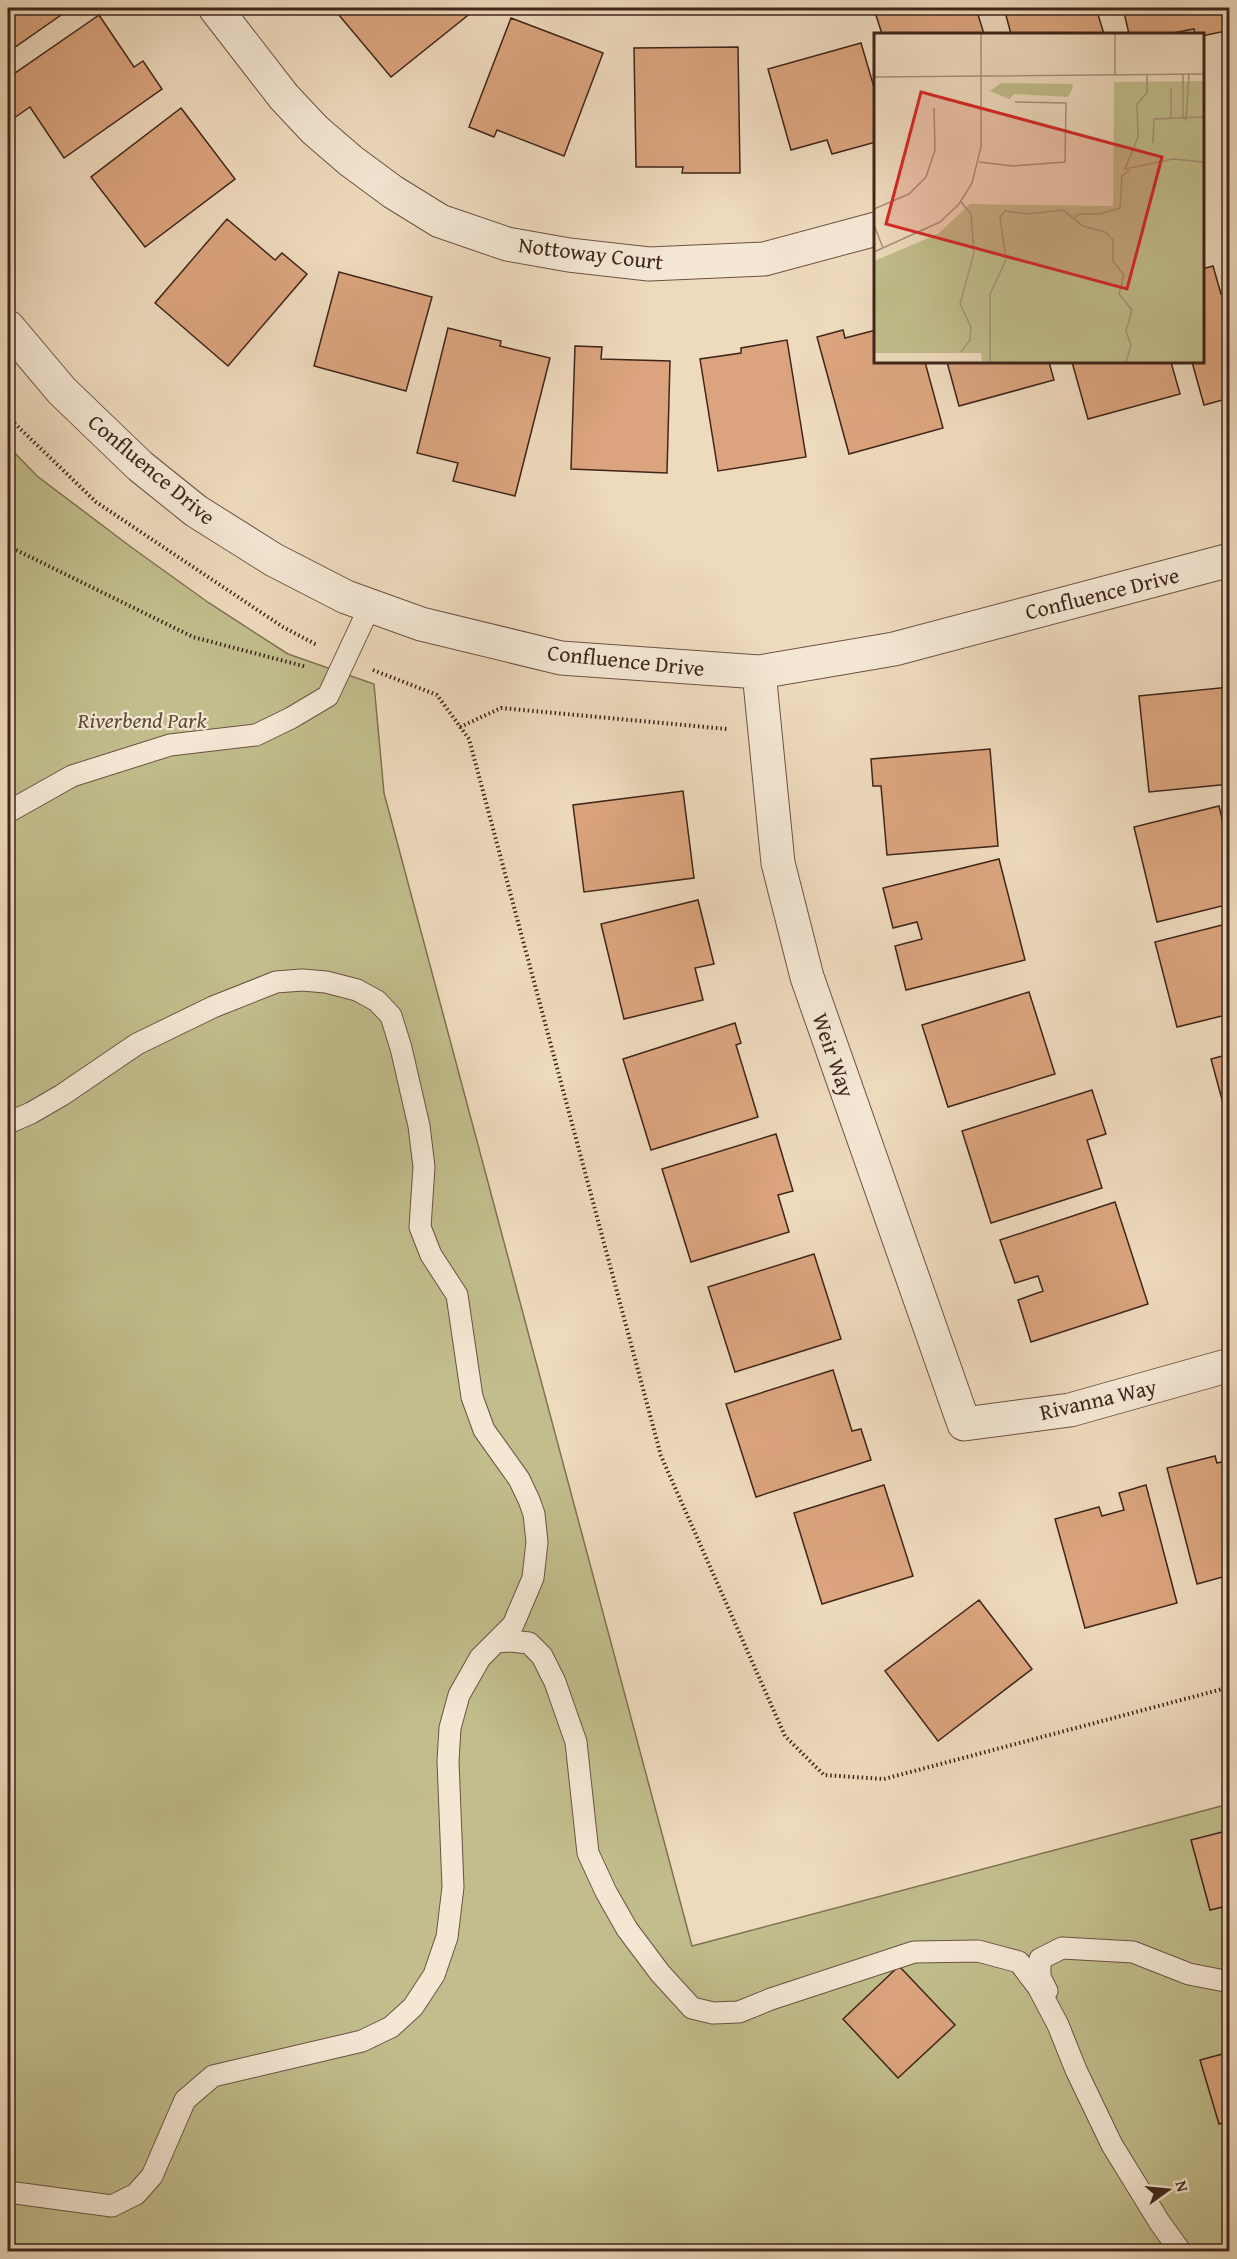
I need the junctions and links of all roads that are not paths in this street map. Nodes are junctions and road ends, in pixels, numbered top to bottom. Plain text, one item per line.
1 (215, 8) edge
2 (874, 230) edge
3 (8, 327) edge
4 (1230, 560) edge
5 (370, 606) junction
6 (759, 672) junction
7 (8, 812) edge
8 (8, 1123) edge
9 (1230, 1365) edge
10 (964, 1424) joint
11 (497, 1642) junction
12 (1230, 1982) edge
13 (8, 2192) edge
14 (1181, 2252) edge
15 (1191, 2252) edge

1 - 2 street, Nottoway Court
3 - 5 street, Confluence Drive
4 - 6 street, Confluence Drive
5 - 6 street, Confluence Drive
5 - 7 lane
6 - 10 street, Weir Way
8 - 11 lane
9 - 10 street, Rivanna Way
11 - 13 lane
11 - 14 lane
12 - 15 lane

